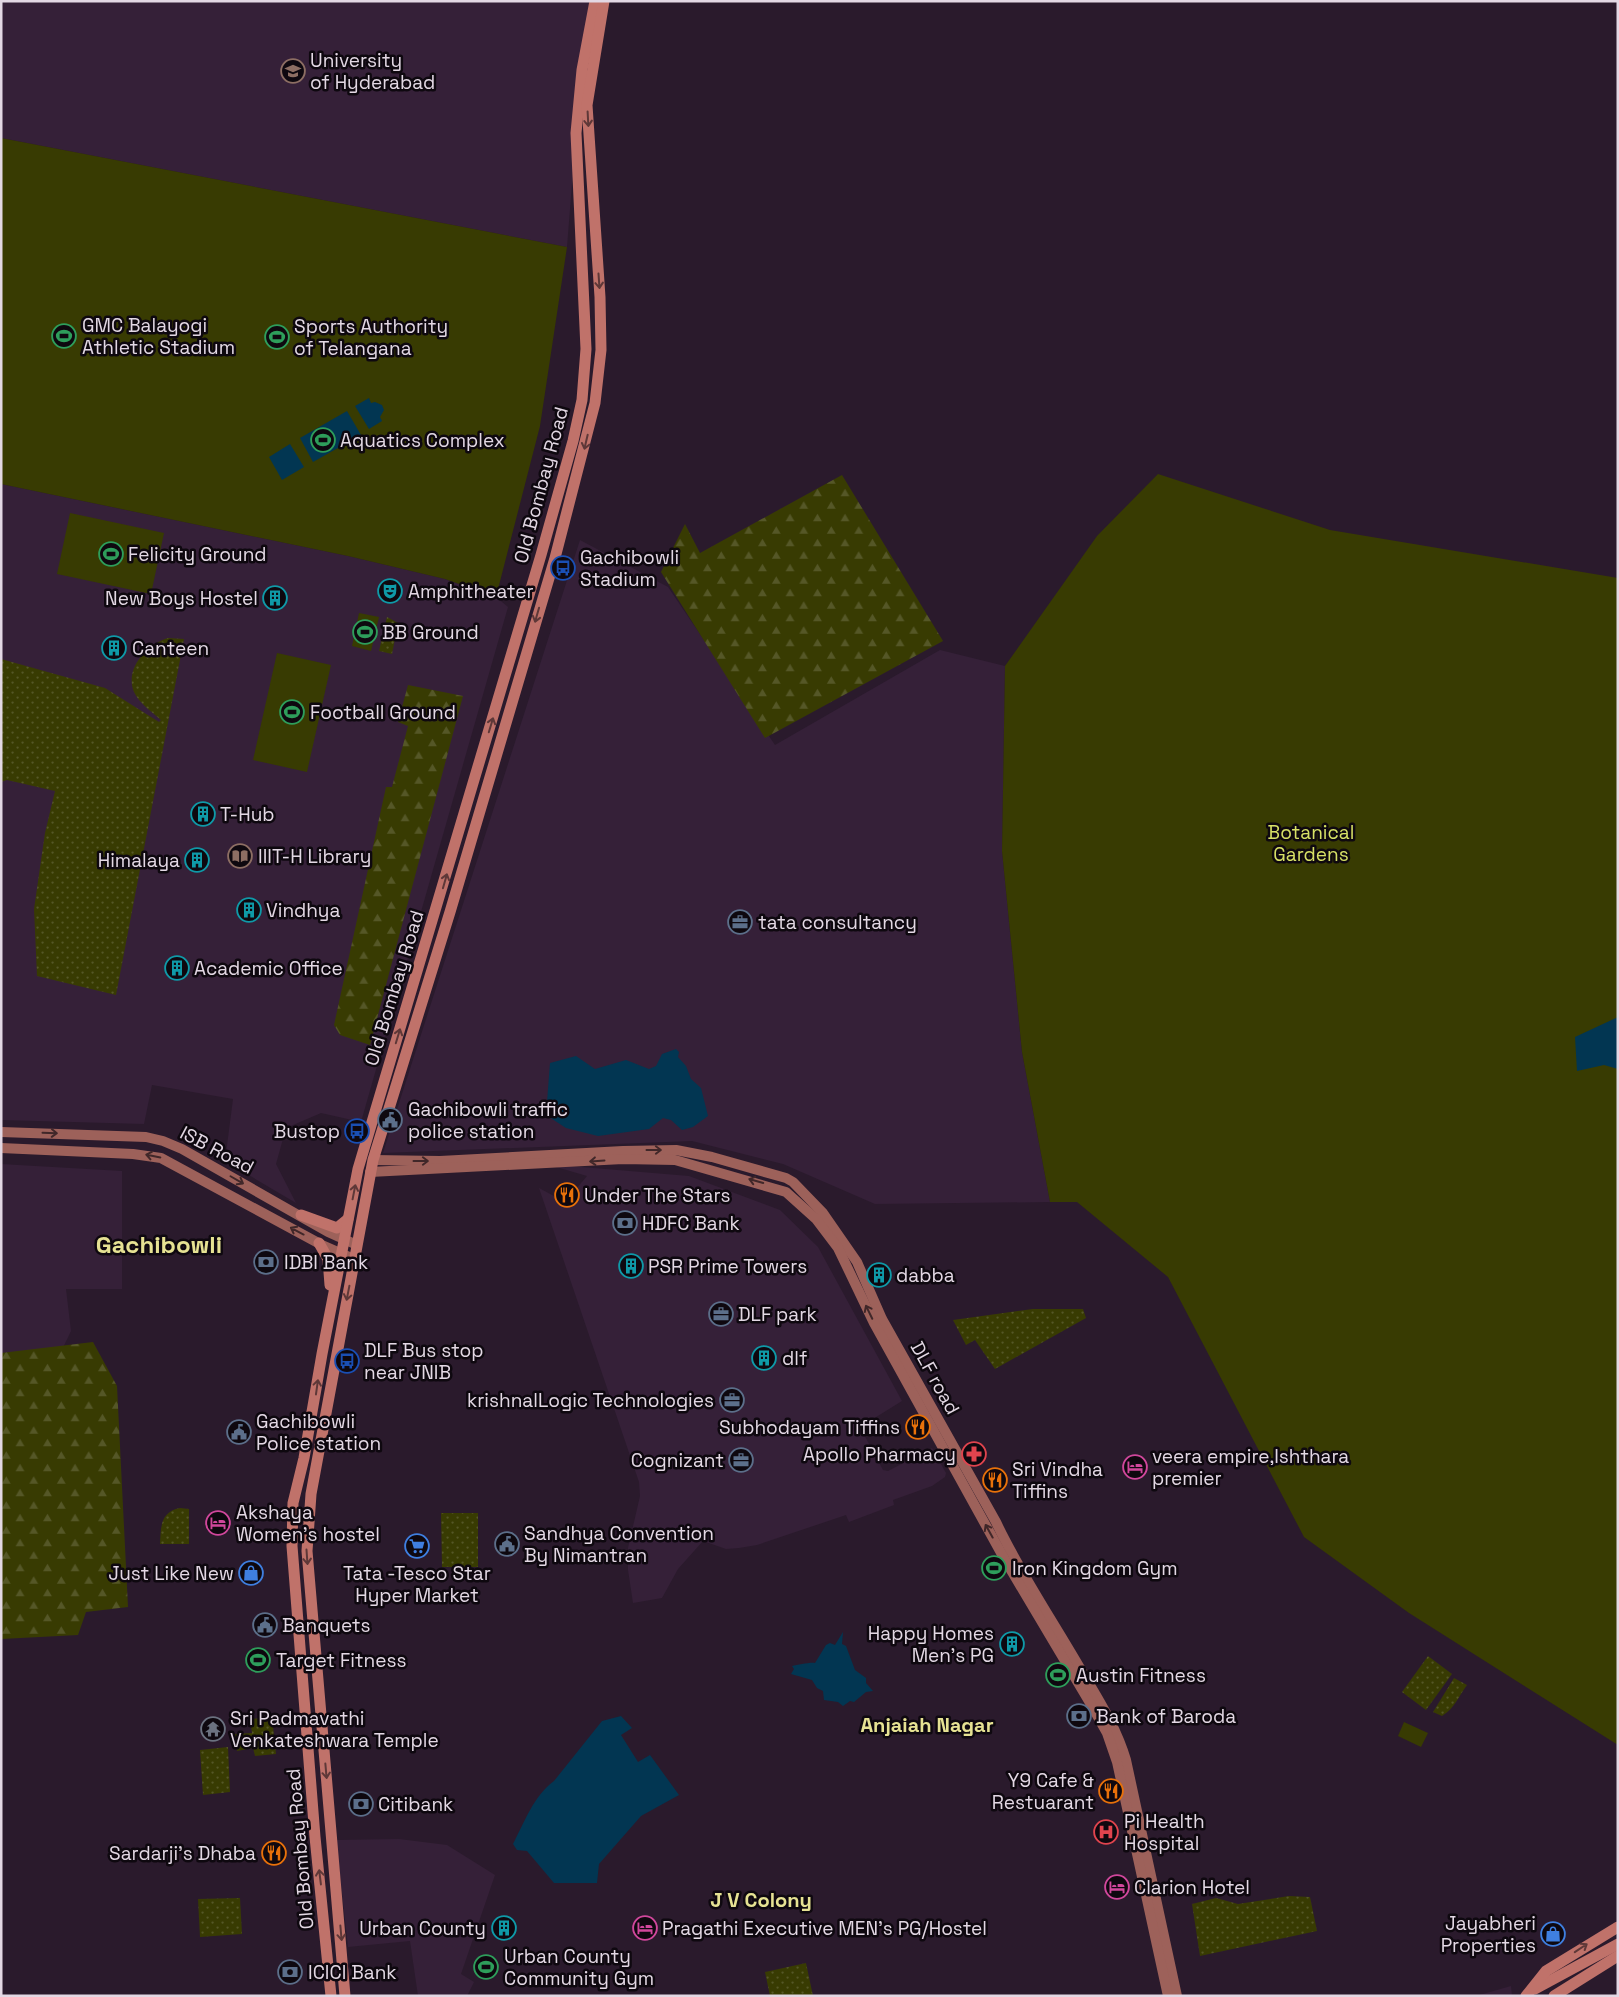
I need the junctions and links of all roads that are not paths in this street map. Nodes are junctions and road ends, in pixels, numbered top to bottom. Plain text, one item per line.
1 (595, 1) edge
2 (604, 1) edge
3 (533, 582) junction
4 (546, 586) junction
5 (1, 1132) edge
6 (17, 1132) junction
7 (1, 1148) edge
8 (17, 1148) junction
9 (372, 1166) junction
10 (786, 1178) junction
11 (781, 1188) junction
12 (301, 1215) junction
13 (349, 1218) junction
14 (344, 1240) junction
15 (320, 1243) junction
16 (357, 1245) junction
17 (341, 1253) junction
18 (354, 1259) junction
19 (330, 1309) junction
20 (300, 1474) junction
21 (314, 1477) junction
22 (1618, 1927) edge
23 (1618, 1944) edge
24 (1618, 1956) edge
25 (1527, 1994) edge
26 (330, 1996) edge
27 (345, 1996) edge
28 (1168, 1996) edge
29 (1177, 1996) edge
30 (1554, 1996) edge

1 - 3 main road, Old Bombay Road
2 -> 4 main road, Old Bombay Road
3 - 4 main road
13 -> 3 main road, Old Bombay Road
4 -> 9 main road, Old Bombay Road
5 - 6 main road, ISB Road
6 - 8 main road
6 -> 12 main road, ISB Road
7 - 8 main road, ISB Road
15 -> 8 main road, ISB Road
9 -> 10 main road, DLF road
11 -> 9 main road
9 - 16 main road, Old Bombay Road
10 - 11 main road
10 - 29 main road, DLF road
28 -> 11 main road
12 - 13 main road
12 - 14 main road, ISB Road
13 - 14 main road, Old Bombay Road
14 - 16 main road, ISB Road
14 - 17 main road, Old Bombay Road
15 - 17 main road, ISB Road
15 - 19 main road
16 - 18 main road, Old Bombay Road
17 - 18 main road, ISB Road
17 - 19 main road, Old Bombay Road
18 -> 21 main road, Old Bombay Road
20 -> 19 main road, Old Bombay Road
20 - 21 main road
26 -> 20 main road, Old Bombay Road
21 -> 27 main road, Old Bombay Road
25 -> 22 main road
23 - 25 main road
24 - 30 main road

